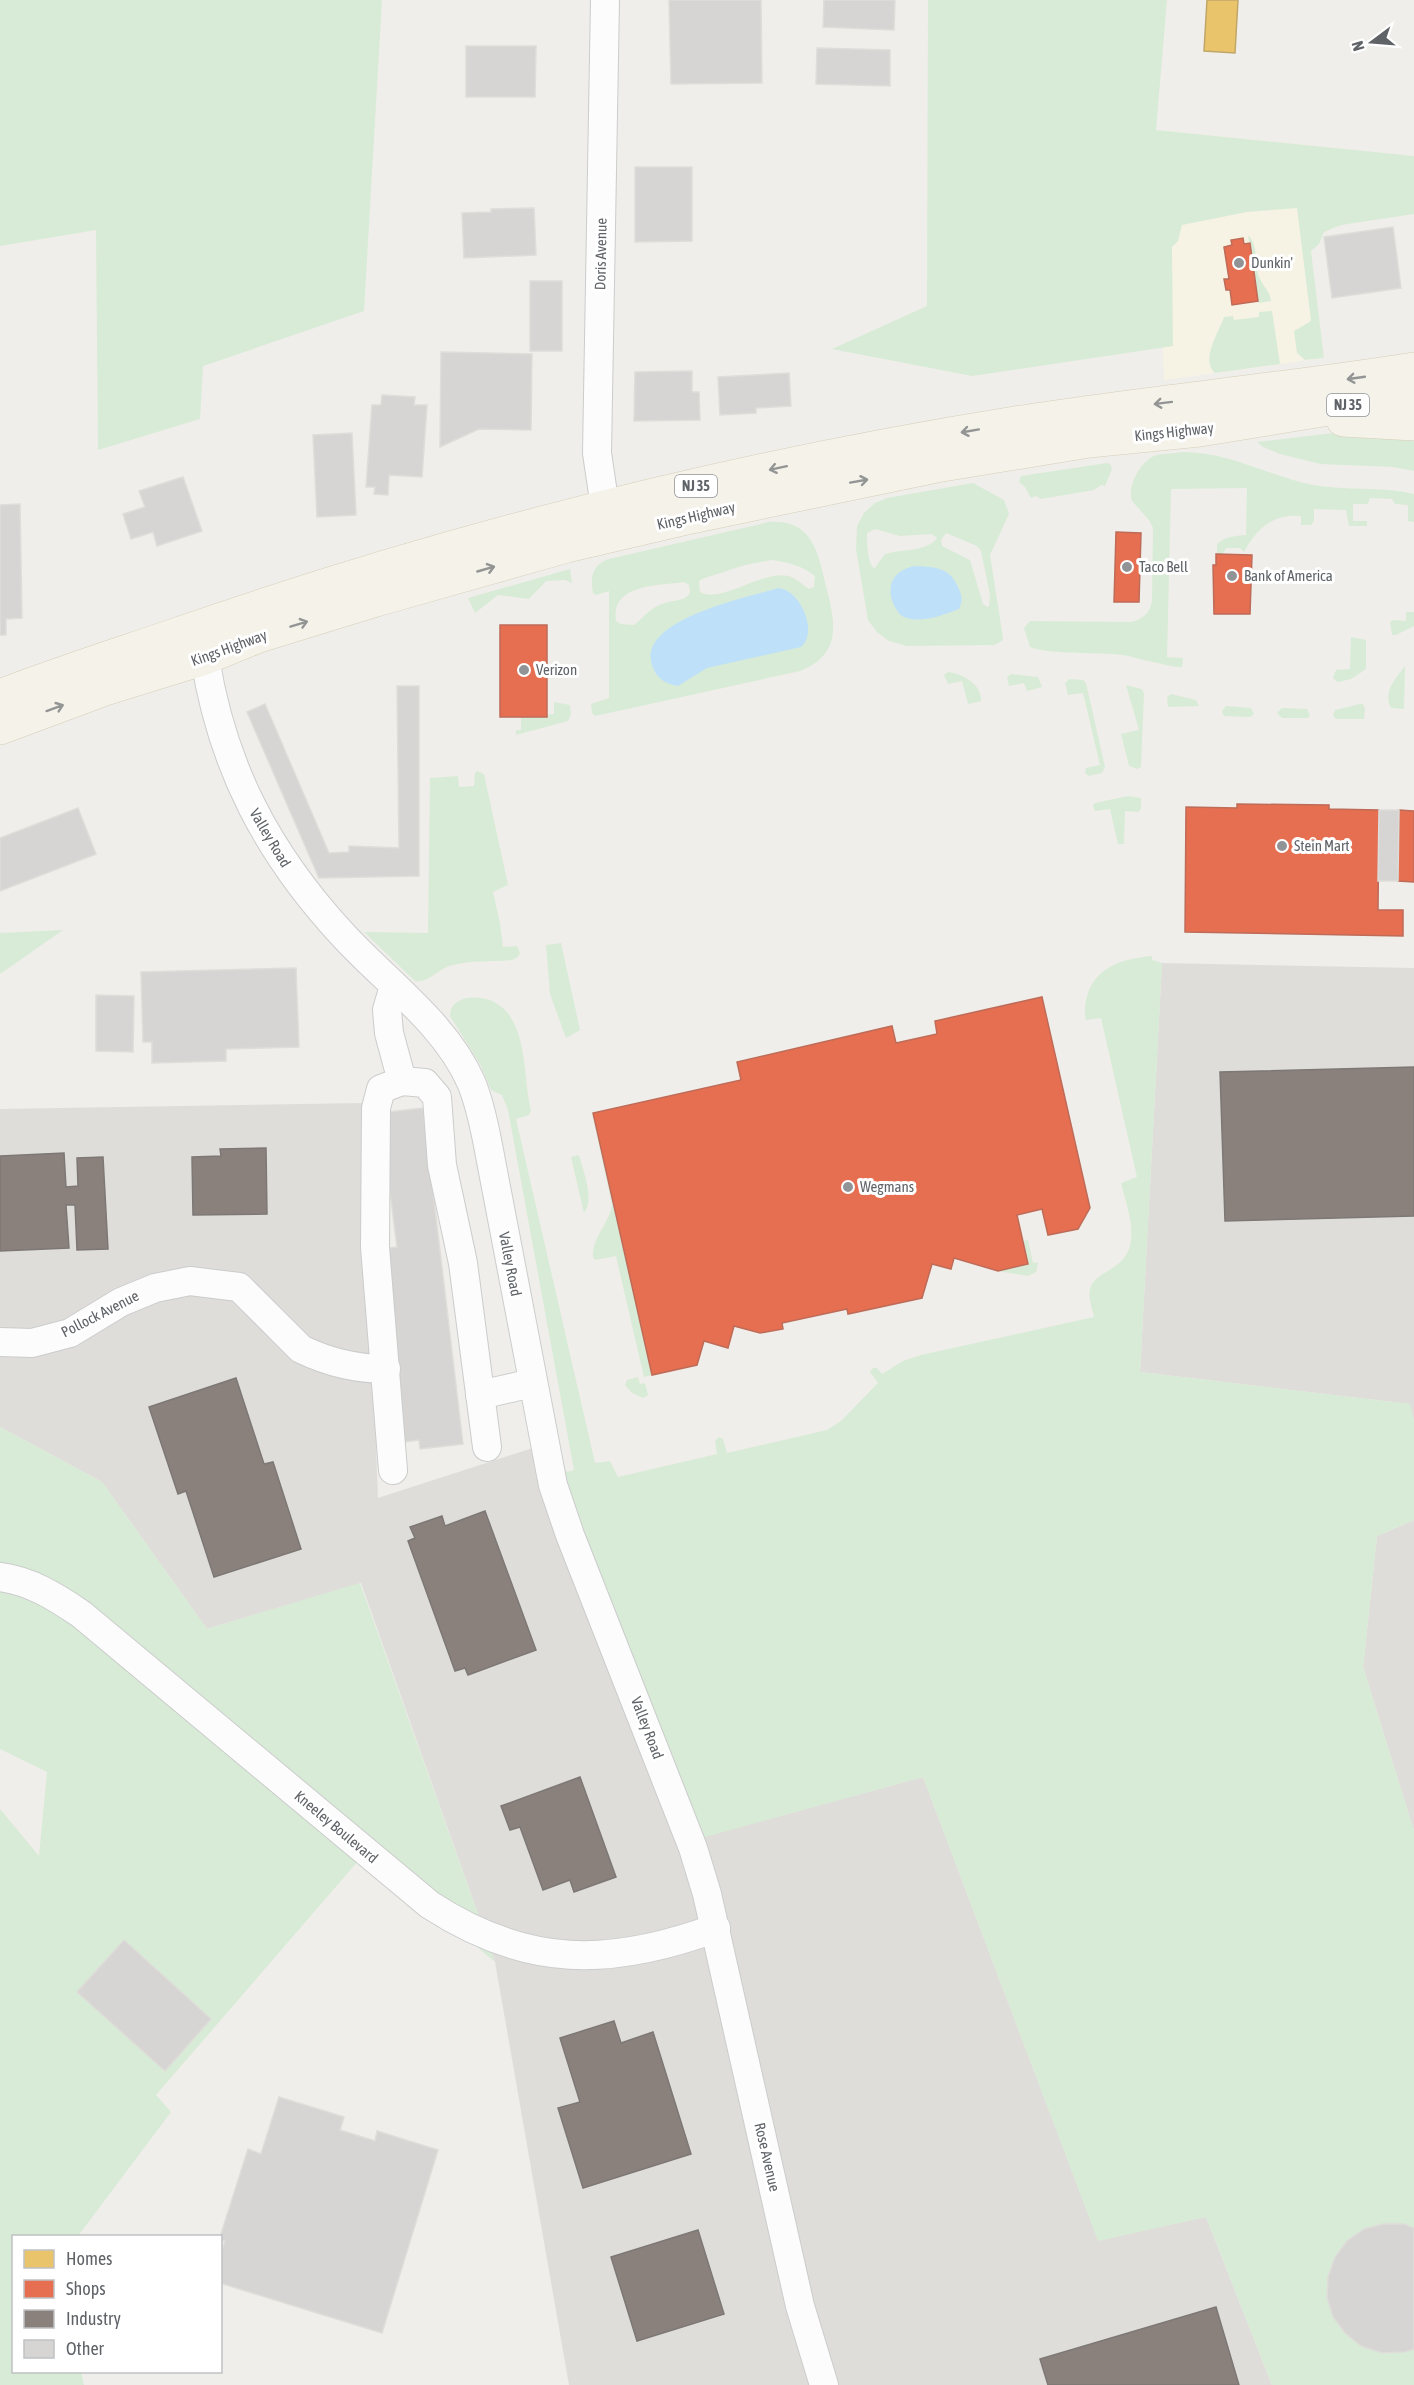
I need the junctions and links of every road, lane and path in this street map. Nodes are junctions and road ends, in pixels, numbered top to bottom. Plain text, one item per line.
1 (605, 0) edge
2 (1414, 369) edge
3 (1414, 394) edge
4 (1282, 417) junction
5 (1414, 424) edge
6 (605, 507) junction
7 (205, 658) junction
8 (0, 696) edge
9 (0, 728) edge
10 (394, 986) junction
11 (402, 1081) junction
12 (500, 1206) junction
13 (454, 1216) junction
14 (0, 1342) edge
15 (386, 1369) junction
16 (532, 1383) junction
17 (480, 1395) junction
18 (487, 1447) dead end
19 (393, 1470) dead end
20 (0, 1577) edge
21 (716, 1928) junction
22 (824, 2385) edge

1 - 6 street, Doris Avenue
2 -> 6 main road, Kings Highway / NJ 35
3 - 4 main road, Kings Highway / NJ 35
4 - 5 main road
7 -> 4 main road, Kings Highway / NJ 35
6 - 8 main road, Kings Highway / NJ 35
9 -> 7 main road, Kings Highway / NJ 35
7 - 10 street, Valley Road
10 - 11 street
10 - 12 street, Valley Road
11 - 13 street
11 - 15 street
12 - 13 street
12 - 16 street, Valley Road
13 - 17 street
14 - 15 street, Pollock Avenue
15 - 19 street
16 - 17 street
16 - 21 street, Valley Road
17 - 18 street
20 - 21 street, Kneeley Boulevard
21 - 22 street, Rose Avenue

